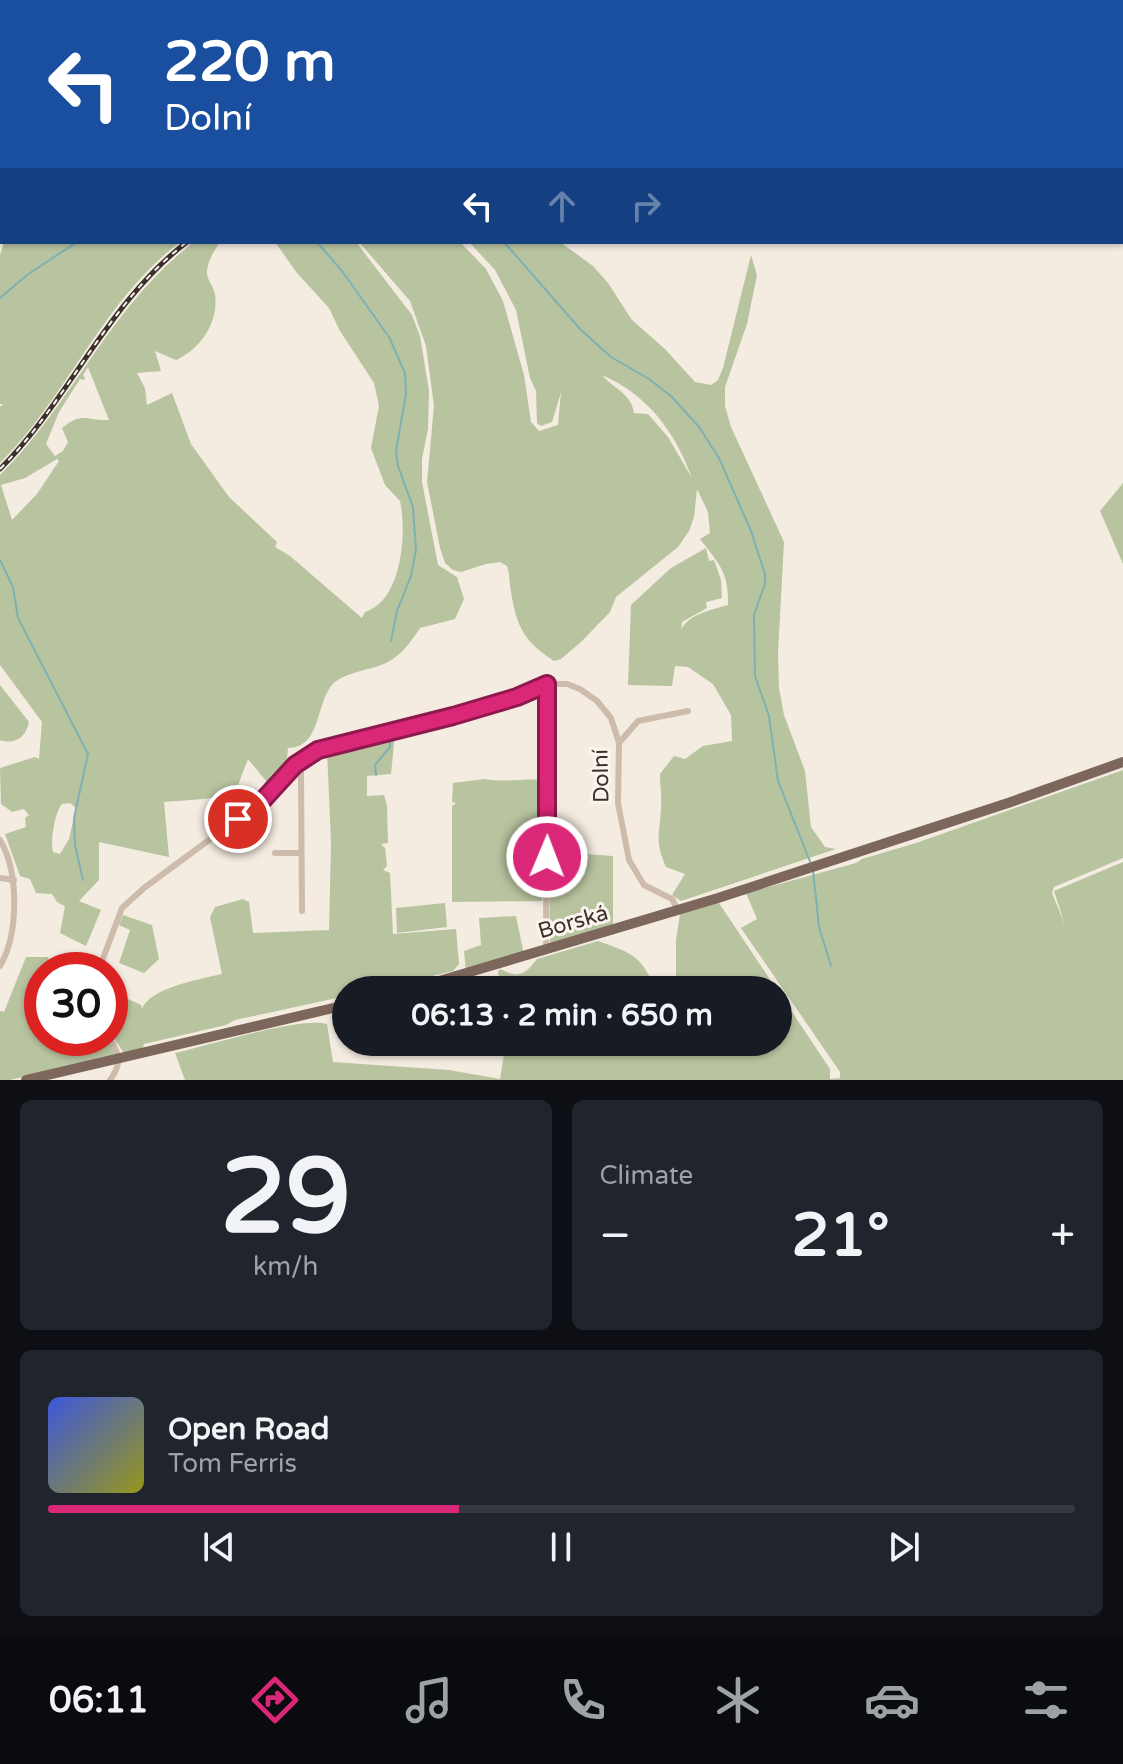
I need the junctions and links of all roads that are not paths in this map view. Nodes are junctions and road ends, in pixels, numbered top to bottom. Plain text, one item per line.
1 (547, 684) junction
2 (688, 711) dead end
3 (619, 743) junction
4 (1123, 762) edge
5 (295, 765) junction
6 (0, 840) edge
7 (275, 853) dead end
8 (301, 853) junction
9 (0, 878) edge
10 (14, 880) junction
11 (678, 910) junction
12 (302, 911) dead end
13 (546, 950) junction
14 (105, 952) edge
15 (0, 966) edge
16 (457, 976) edge
17 (332, 1008) edge
18 (118, 1056) edge
19 (120, 1059) junction
20 (70, 1071) junction
21 (26, 1080) edge
22 (44, 1080) edge
23 (110, 1080) edge

1 - 3 street, Dolní
1 - 5 street
1 - 13 street
2 - 3 street
3 - 11 street, Dolní
4 - 11 main road, Borská
5 - 8 street
5 - 14 street
6 - 10 street
7 - 8 street
8 - 12 street
9 - 10 street
10 - 15 street
11 - 13 main road, Borská
13 - 16 main road, Borská
17 - 19 main road
18 - 19 street
19 - 20 main road
19 - 23 street
20 - 21 main road
20 - 22 main road

